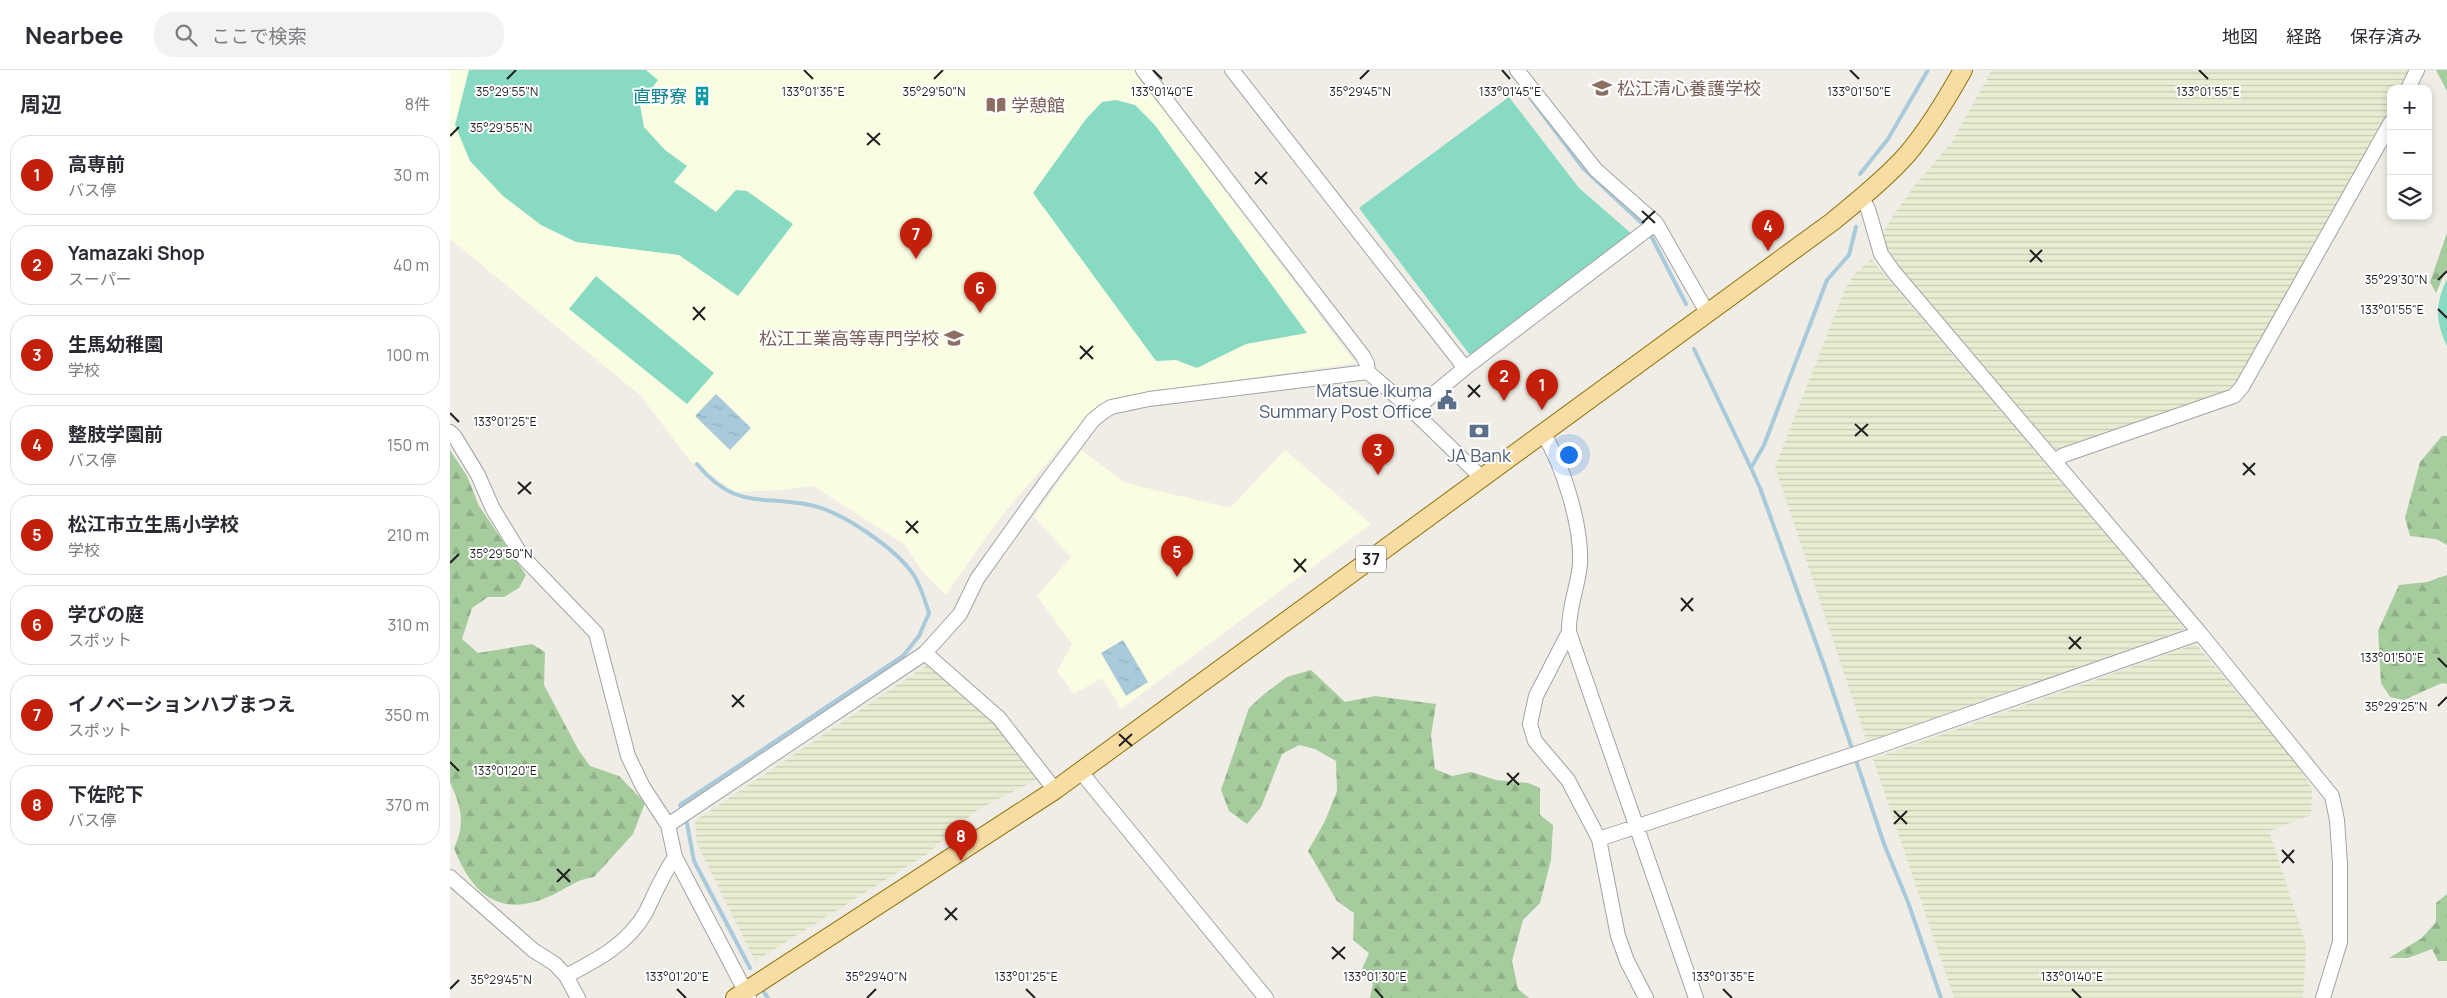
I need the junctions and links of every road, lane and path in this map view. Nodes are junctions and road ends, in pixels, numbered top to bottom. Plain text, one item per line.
1 (1143, 70) edge
2 (1232, 70) edge
3 (1517, 70) edge
4 (1963, 70) edge
5 (2418, 70) edge
6 (2410, 85) edge
7 (2387, 129) edge
8 (1862, 198) junction
9 (1651, 228) junction
10 (1708, 314) junction
11 (1465, 368) junction
12 (1368, 372) junction
13 (1413, 410) junction
14 (450, 432) edge
15 (1543, 432) junction
16 (2054, 461) junction
17 (1482, 478) junction
18 (1569, 632) junction
19 (2200, 633) junction
20 (925, 653) junction
21 (1080, 771) junction
22 (1055, 790) junction
23 (668, 824) junction
24 (1636, 828) junction
25 (1599, 839) junction
26 (675, 857) junction
27 (450, 877) edge
28 (566, 976) junction
29 (743, 996) edge
30 (578, 998) edge
31 (1266, 998) edge
32 (1646, 998) edge
33 (1696, 998) edge
34 (2323, 998) edge

1 - 12 street
2 - 11 street
3 - 9 street
4 - 8 main road, 37
5 - 6 street
7 - 16 street
8 - 10 main road, 37
8 - 16 street
9 - 10 street
9 - 11 street
10 - 15 main road, 37
11 - 13 street
12 - 13 street
12 - 20 street
13 - 17 street
14 - 23 street
15 - 17 main road, 37
15 - 18 street
16 - 19 street
17 - 21 main road, 37
18 - 24 street
18 - 25 street
19 - 24 street
19 - 34 street
20 - 22 street
20 - 23 street
21 - 22 main road, 37
21 - 31 street
22 - 29 main road, 37
23 - 26 street
24 - 25 street
24 - 33 street
25 - 32 street
26 - 28 street
26 - 29 street
27 - 28 street
28 - 30 street

